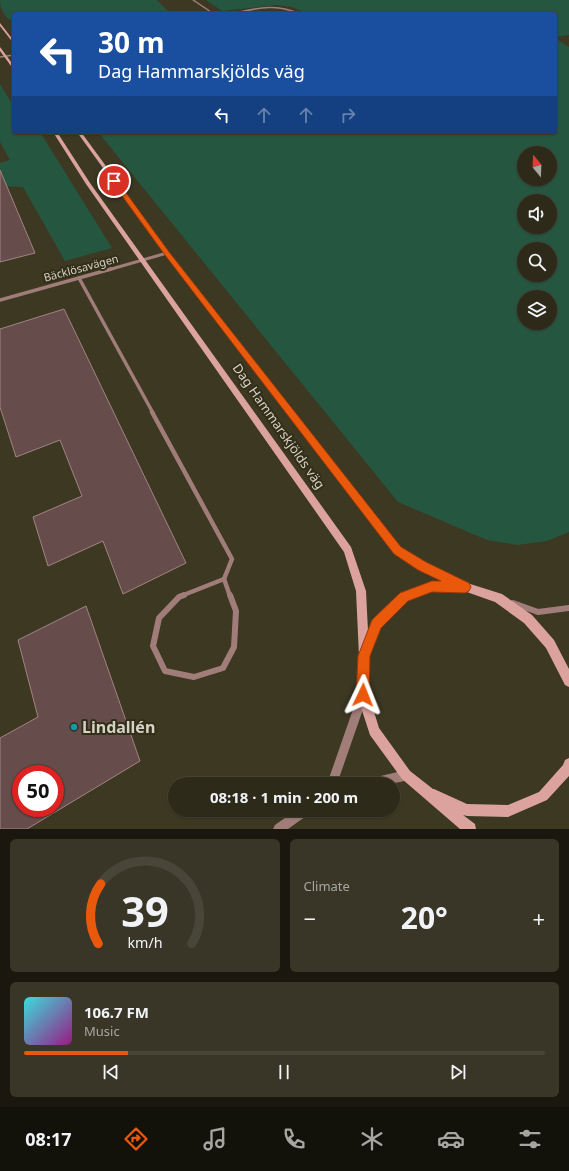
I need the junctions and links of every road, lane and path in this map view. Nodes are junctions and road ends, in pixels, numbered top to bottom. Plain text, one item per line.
1 (194, 0) edge
2 (211, 12) edge
3 (244, 12) edge
4 (295, 12) edge
5 (0, 24) edge
6 (12, 40) edge
7 (0, 48) edge
8 (12, 55) edge
9 (6, 56) junction
10 (0, 57) edge
11 (12, 66) edge
12 (56, 134) edge
13 (80, 134) edge
14 (167, 253) junction
15 (144, 260) junction
16 (79, 278) junction
17 (0, 300) edge
18 (224, 579) junction
19 (465, 587) junction
20 (498, 598) junction
21 (569, 608) edge
22 (364, 656) junction
23 (569, 681) edge
24 (363, 695) junction
25 (569, 764) edge
26 (406, 775) junction
27 (334, 777) edge
28 (398, 777) edge
29 (426, 791) junction
30 (295, 817) edge
31 (279, 829) edge
32 (470, 829) edge

1 - 2 lane
3 - 4 lane
5 - 6 main road
7 - 9 main road
8 - 9 street
9 - 10 street
9 - 11 main road
12 - 15 main road, Dag Hammarskjölds väg
13 - 14 main road, Dag Hammarskjölds väg
14 - 15 street, Bäcklösavägen
14 - 19 main road, Dag Hammarskjölds väg
15 - 16 street, Bäcklösavägen
15 - 22 main road, Dag Hammarskjölds väg
16 - 17 street, Bäcklösavägen
16 - 18 street
18 - 18 street
19 - 20 main road, Dag Hammarskjölds väg
19 - 22 main road, Dag Hammarskjölds väg
20 - 21 street
20 - 23 main road, Dag Hammarskjölds väg
22 - 24 main road, Dag Hammarskjölds väg
24 - 26 main road, Dag Hammarskjölds väg
24 - 27 street
25 - 29 main road, Dag Hammarskjölds väg
26 - 28 street
26 - 29 main road, Dag Hammarskjölds väg
29 - 32 main road, Dag Hammarskjölds väg
30 - 31 street

